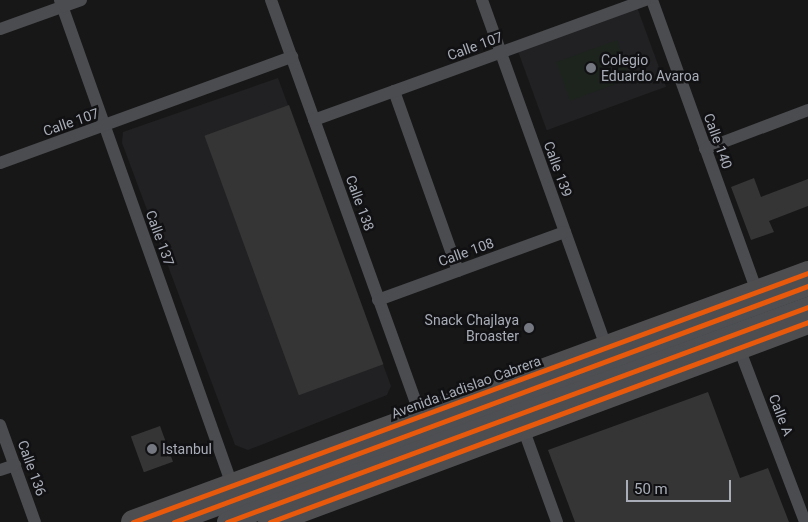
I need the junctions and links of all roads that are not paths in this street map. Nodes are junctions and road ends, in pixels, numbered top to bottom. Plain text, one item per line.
1 (81, 0) edge
2 (271, 0) edge
3 (482, 0) edge
4 (646, 0) edge
5 (652, 0) edge
6 (62, 3) edge
7 (0, 29) edge
8 (501, 53) junction
9 (292, 57) junction
10 (394, 91) junction
11 (808, 110) edge
12 (314, 120) junction
13 (104, 126) junction
14 (705, 149) junction
15 (0, 162) edge
16 (565, 232) junction
17 (458, 271) junction
18 (808, 273) edge
19 (808, 286) edge
20 (756, 292) junction
21 (378, 300) junction
22 (808, 307) edge
23 (808, 322) edge
24 (606, 347) junction
25 (739, 348) junction
26 (421, 416) junction
27 (0, 425) edge
28 (522, 428) junction
29 (15, 465) junction
30 (0, 470) edge
31 (232, 485) junction
32 (284, 520) edge
33 (35, 522) edge
34 (132, 522) edge
35 (174, 522) edge
36 (227, 522) edge
37 (557, 522) edge
38 (805, 522) edge

1 - 6 street
2 - 9 street, Calle 138
3 - 8 street, Calle 139
4 - 8 street, Calle 107
5 - 14 street, Calle 140
6 - 7 street
6 - 13 street, Calle 137
8 - 10 street, Calle 107
8 - 16 street, Calle 139
9 - 12 street, Calle 138
9 - 13 street, Calle 107
10 - 12 street, Calle 107
10 - 17 street
11 - 14 street
12 - 21 street, Calle 138
13 - 15 street, Calle 107
13 - 31 street, Calle 137
14 - 20 street, Calle 140
16 - 17 street, Calle 108
16 - 24 street, Calle 139
17 - 21 street, Calle 108
18 - 20 highway, Avenida Ladislao Cabrera
19 - 35 main road, Avenida Ladislao Cabrera
20 - 24 highway, Avenida Ladislao Cabrera
21 - 26 street, Calle 138
22 - 36 main road
23 - 25 highway
24 - 26 highway, Avenida Ladislao Cabrera
25 - 28 highway
25 - 38 street, Calle A
26 - 31 highway, Avenida Ladislao Cabrera
27 - 29 street, Calle 136
28 - 32 highway
28 - 37 street
29 - 30 street
29 - 33 street, Calle 136
31 - 34 highway, Avenida Ladislao Cabrera

